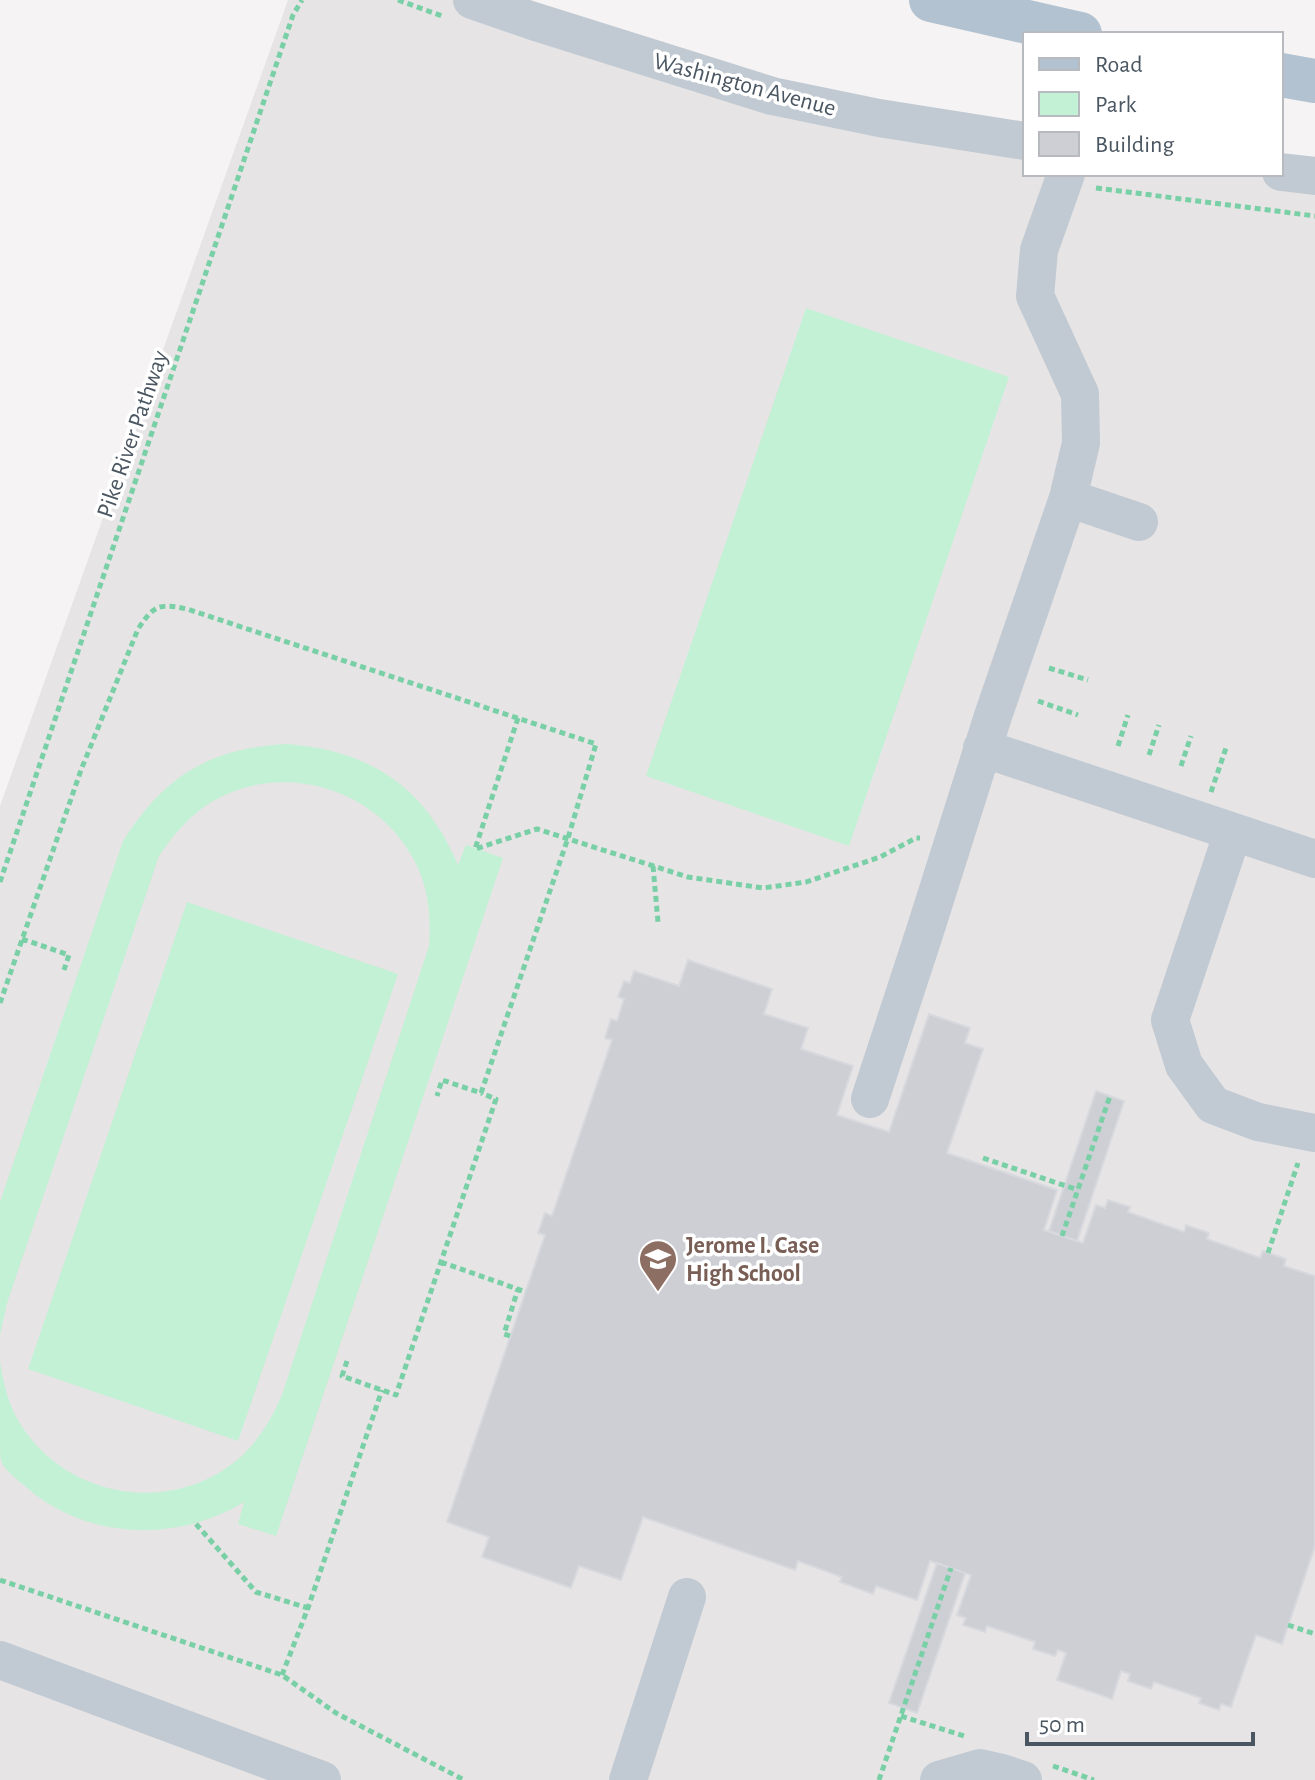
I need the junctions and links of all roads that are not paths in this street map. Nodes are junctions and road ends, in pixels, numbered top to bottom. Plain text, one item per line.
1 (472, 0) edge
2 (931, 0) edge
3 (1071, 32) edge
4 (1283, 75) edge
5 (1315, 81) edge
6 (1023, 141) edge
7 (1283, 172) edge
8 (1315, 176) edge
9 (1077, 180) edge
10 (1068, 498) junction
11 (1139, 522) dead end
12 (982, 748) junction
13 (1233, 832) junction
14 (1315, 859) edge
15 (870, 1099) dead end
16 (1307, 1148) edge
17 (687, 1597) dead end
18 (0, 1660) edge
19 (322, 1780) edge
20 (628, 1780) edge
21 (939, 1780) edge
22 (1023, 1780) edge

1 - 6 street, Washington Avenue
2 - 3 main road
4 - 5 main road
7 - 8 street
9 - 10 street
10 - 11 street
10 - 12 street
12 - 13 street
12 - 15 street
13 - 14 street
13 - 16 street
17 - 20 street
18 - 19 street
21 - 22 street

